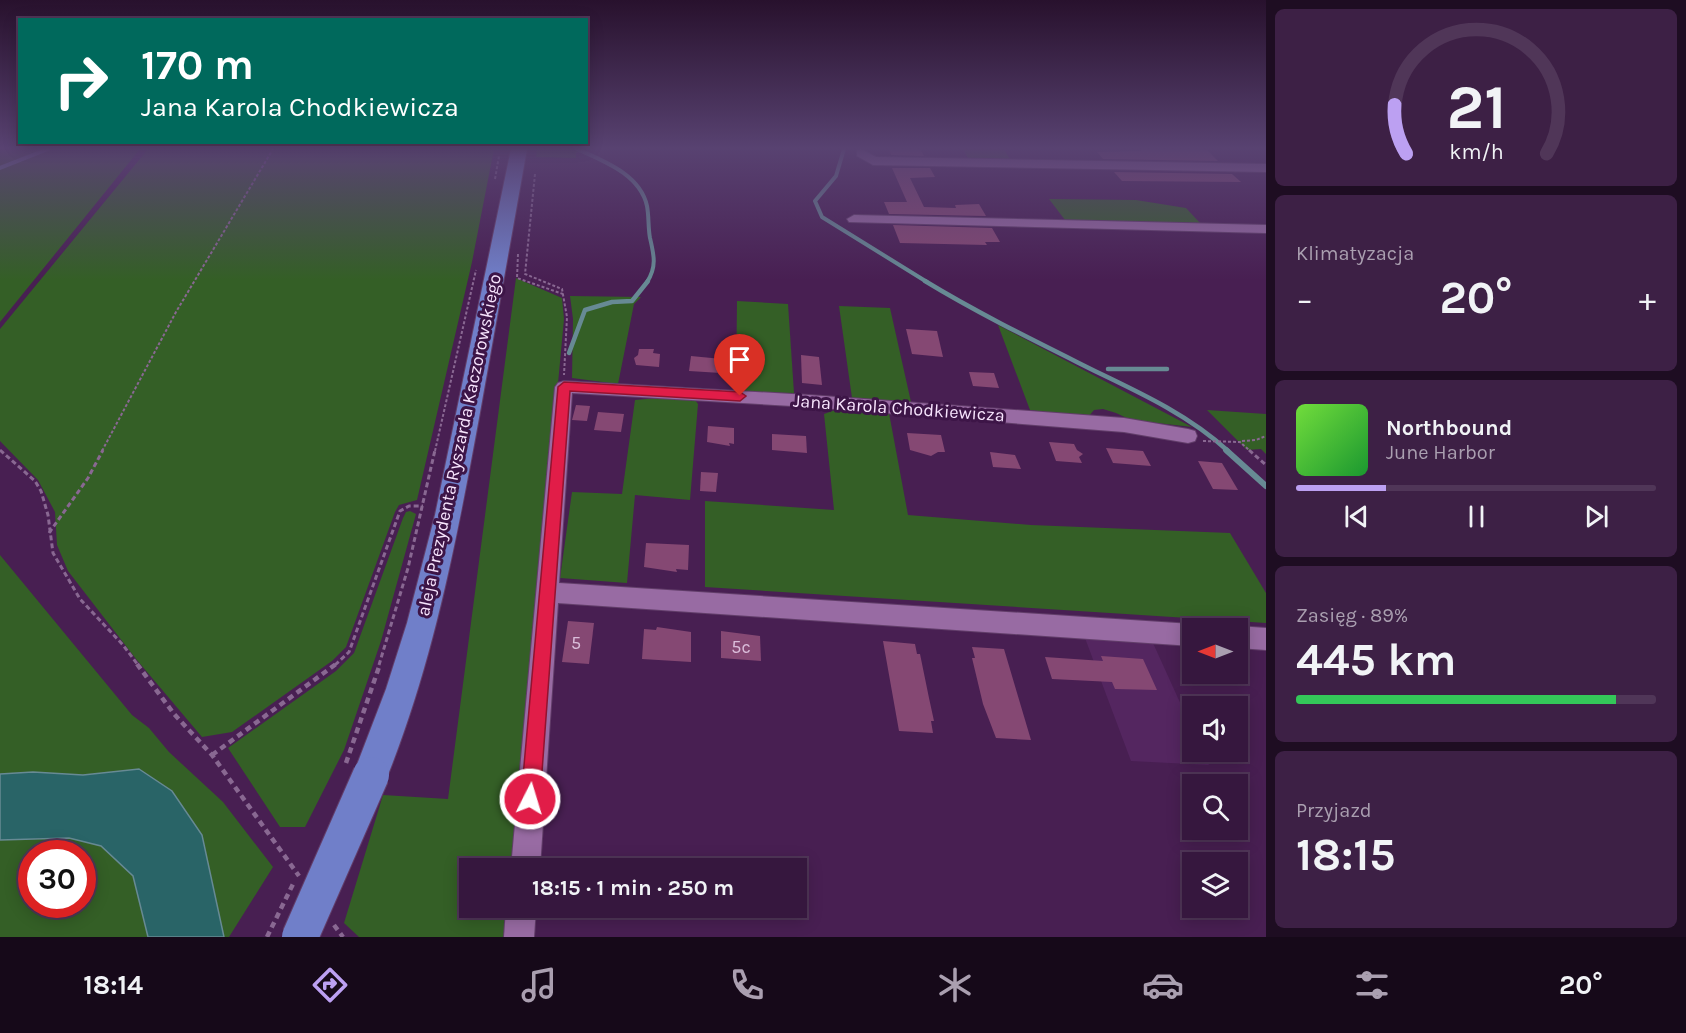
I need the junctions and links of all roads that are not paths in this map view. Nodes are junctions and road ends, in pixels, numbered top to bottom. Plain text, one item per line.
1 (511, 193) edge
2 (854, 219) dead end
3 (1266, 229) edge
4 (1188, 435) dead end
5 (548, 592) junction
6 (1182, 634) edge
7 (1248, 638) edge
8 (1266, 639) edge
9 (526, 858) edge
10 (520, 918) edge
11 (315, 928) edge
12 (519, 937) edge

1 - 11 main road, aleja Prezydenta Ryszarda Kaczorowskiego, bridge
2 - 3 street
4 - 5 street, Jana Karola Chodkiewicza
5 - 6 street
5 - 9 street
7 - 8 street
10 - 12 street

